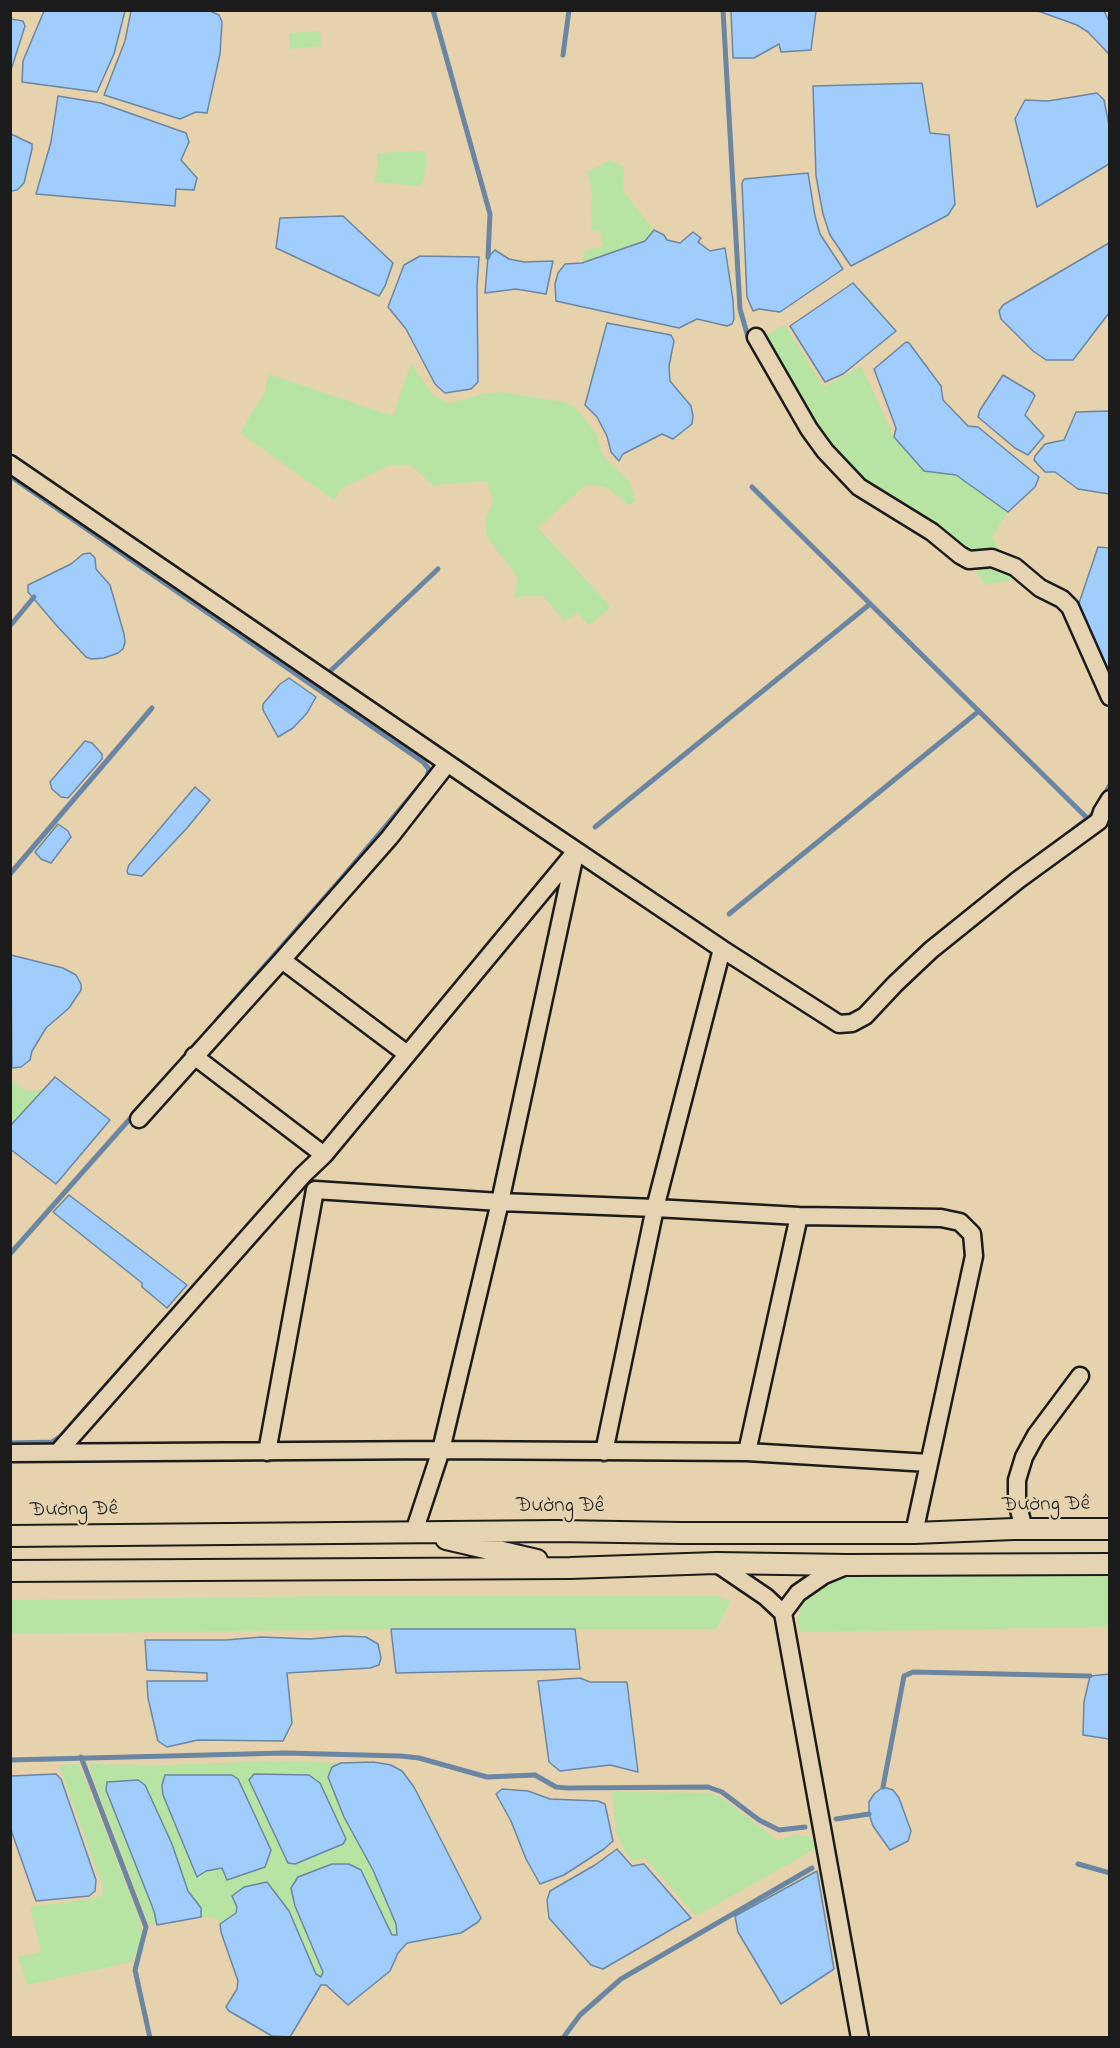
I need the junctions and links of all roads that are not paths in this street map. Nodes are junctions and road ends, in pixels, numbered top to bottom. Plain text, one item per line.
1 (756, 337) dead end
2 (10, 464) edge
3 (1110, 697) edge
4 (447, 764) junction
5 (1110, 799) edge
6 (1104, 826) edge
7 (576, 851) junction
8 (722, 949) junction
9 (282, 960) junction
10 (406, 1054) junction
11 (194, 1056) junction
12 (139, 1119) dead end
13 (324, 1155) junction
14 (303, 1175) junction
15 (315, 1190) junction
16 (500, 1202) junction
17 (655, 1208) junction
18 (799, 1216) junction
19 (1080, 1376) dead end
20 (441, 1450) junction
21 (58, 1452) junction
22 (267, 1452) junction
23 (604, 1452) junction
24 (747, 1452) junction
25 (10, 1453) edge
26 (929, 1464) junction
27 (1024, 1529) junction
28 (1110, 1529) edge
29 (414, 1532) junction
30 (914, 1533) junction
31 (10, 1536) edge
32 (716, 1563) junction
33 (1110, 1564) edge
34 (848, 1565) junction
35 (570, 1568) junction
36 (10, 1571) edge
37 (783, 1613) junction
38 (860, 2037) edge

1 - 3 street
2 - 4 street
4 - 7 street
4 - 9 street
5 - 6 street
6 - 8 street
7 - 8 street
7 - 10 street
7 - 16 street
8 - 17 street
9 - 10 street
9 - 11 street
10 - 13 street
11 - 12 street
11 - 13 street
13 - 14 street
14 - 15 street
14 - 21 street
15 - 16 street
15 - 22 street
16 - 17 street
16 - 20 street
17 - 18 street
17 - 23 street
18 - 24 street
18 - 26 street
19 - 27 street
20 - 22 street
20 - 23 street
20 - 29 street
21 - 22 street
21 - 25 street
23 - 24 street
24 - 26 street
26 - 30 street
27 - 28 street, Đường Đê
27 - 30 street, Đường Đê
29 - 30 street, Đường Đê
29 - 31 street, Đường Đê
29 - 35 street
32 - 34 street
32 - 35 street
32 - 37 street
33 - 34 street
34 - 37 street
35 - 36 street
37 - 38 street

